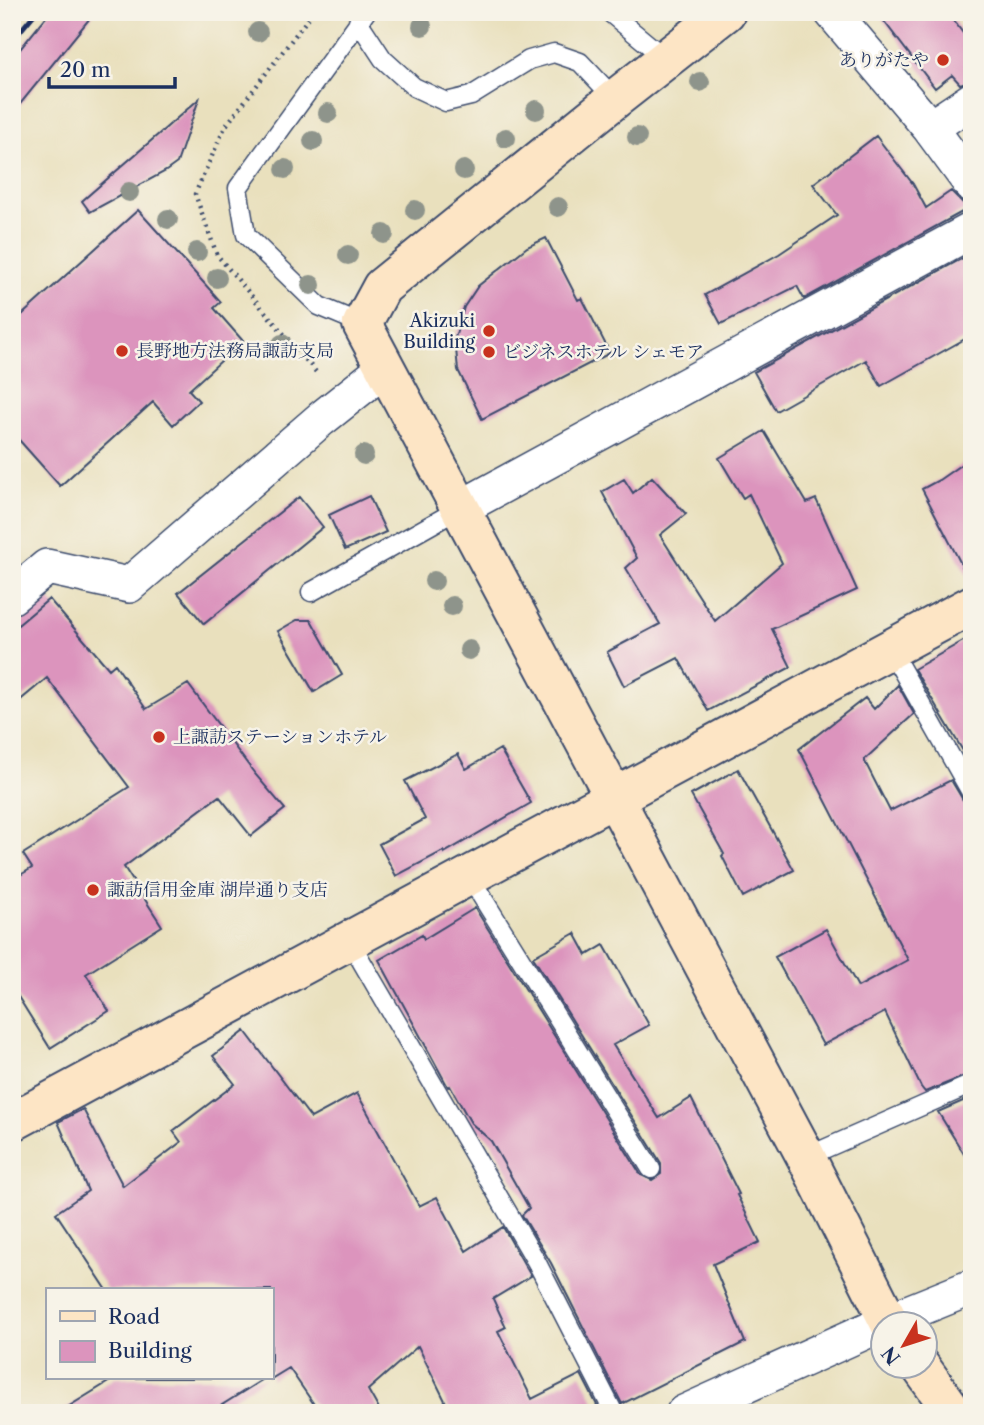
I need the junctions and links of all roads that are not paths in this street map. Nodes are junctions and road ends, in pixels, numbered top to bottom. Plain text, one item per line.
1 (610, 12) edge
2 (726, 12) edge
3 (832, 12) edge
4 (362, 17) edge
5 (667, 60) junction
6 (615, 99) junction
7 (972, 100) edge
8 (930, 128) junction
9 (972, 185) edge
10 (972, 230) edge
11 (362, 324) junction
12 (384, 369) junction
13 (459, 509) junction
14 (311, 592) dead end
15 (12, 596) edge
16 (972, 605) edge
17 (890, 649) junction
18 (972, 794) edge
19 (615, 798) junction
20 (469, 876) junction
21 (349, 940) junction
22 (972, 1084) edge
23 (12, 1122) edge
24 (806, 1157) junction
25 (650, 1169) dead end
26 (972, 1287) edge
27 (883, 1310) edge
28 (917, 1310) edge
29 (869, 1331) edge
30 (930, 1380) edge
31 (614, 1413) edge
32 (684, 1413) edge
33 (954, 1413) edge

1 - 5 lane
2 - 5 street
3 - 8 street
4 - 6 lane
4 - 11 lane
5 - 6 street
6 - 11 street
7 - 8 street
8 - 9 street
10 - 13 street
11 - 12 street
12 - 13 street
12 - 15 street
13 - 14 lane
13 - 19 street
16 - 17 street
17 - 18 lane
17 - 19 street
19 - 20 street
19 - 24 street
20 - 21 street
20 - 25 lane
21 - 23 street
21 - 31 lane
22 - 24 lane
24 - 27 street
26 - 28 street
29 - 32 street
30 - 33 street

